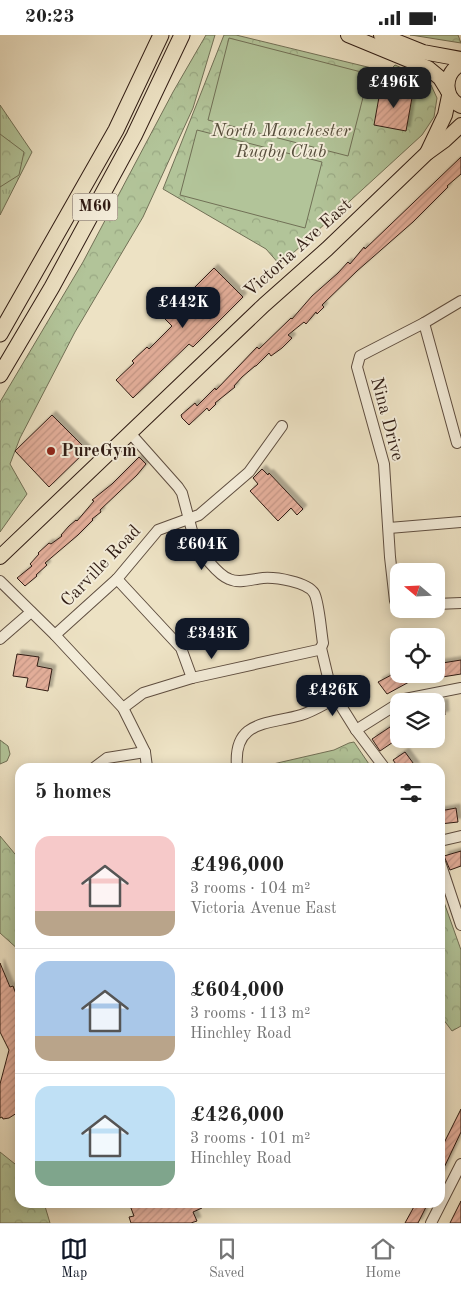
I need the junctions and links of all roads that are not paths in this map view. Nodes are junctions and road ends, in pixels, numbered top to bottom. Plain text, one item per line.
1 (160, 35) edge
2 (182, 35) edge
3 (348, 35) edge
4 (381, 35) edge
5 (461, 59) edge
6 (461, 64) edge
7 (448, 93) junction
8 (461, 106) edge
9 (461, 125) edge
10 (427, 153) junction
11 (461, 301) edge
12 (424, 323) junction
13 (0, 334) edge
14 (0, 375) edge
15 (282, 426) dead end
16 (130, 433) junction
17 (457, 443) dead end
18 (188, 519) junction
19 (461, 522) edge
20 (389, 528) junction
21 (0, 557) edge
22 (391, 563) edge
23 (117, 579) junction
24 (0, 581) edge
25 (461, 603) edge
26 (445, 604) edge
27 (32, 612) junction
28 (55, 635) junction
29 (0, 639) edge
30 (321, 648) junction
31 (192, 678) junction
32 (461, 688) edge
33 (436, 693) edge
34 (336, 698) junction
35 (123, 708) junction
36 (390, 708) edge
37 (356, 730) junction
38 (145, 752) junction
39 (101, 763) edge
40 (146, 763) edge
41 (237, 763) edge
42 (381, 763) edge
43 (461, 836) edge
44 (445, 840) edge
45 (445, 877) edge
46 (461, 925) edge
47 (461, 1164) edge
48 (445, 1195) edge
49 (439, 1208) edge
50 (431, 1223) edge

1 - 13 highway, M60
2 - 14 highway, M60
3 - 7 main road
4 - 5 main road
6 - 7 main road
7 - 8 main road
7 - 10 main road
9 - 10 main road
10 - 16 main road, Victoria Ave East
11 - 12 street, Nina Drive
12 - 17 street
12 - 20 street, Nina Drive
15 - 18 street, Carville Road
16 - 18 street
16 - 21 main road, Victoria Ave East
18 - 23 street, Carville Road
18 - 30 street
19 - 20 street
20 - 22 street, Nina Drive
23 - 28 street, Carville Road
23 - 31 street
24 - 27 street
25 - 26 street
27 - 28 street
27 - 29 street
28 - 35 street
30 - 31 street
30 - 34 street
31 - 35 street
32 - 33 street
34 - 37 street
34 - 41 street
35 - 38 street
36 - 37 street
37 - 42 street
38 - 39 street
38 - 40 street
43 - 44 street
45 - 46 street
47 - 48 street
49 - 50 street

